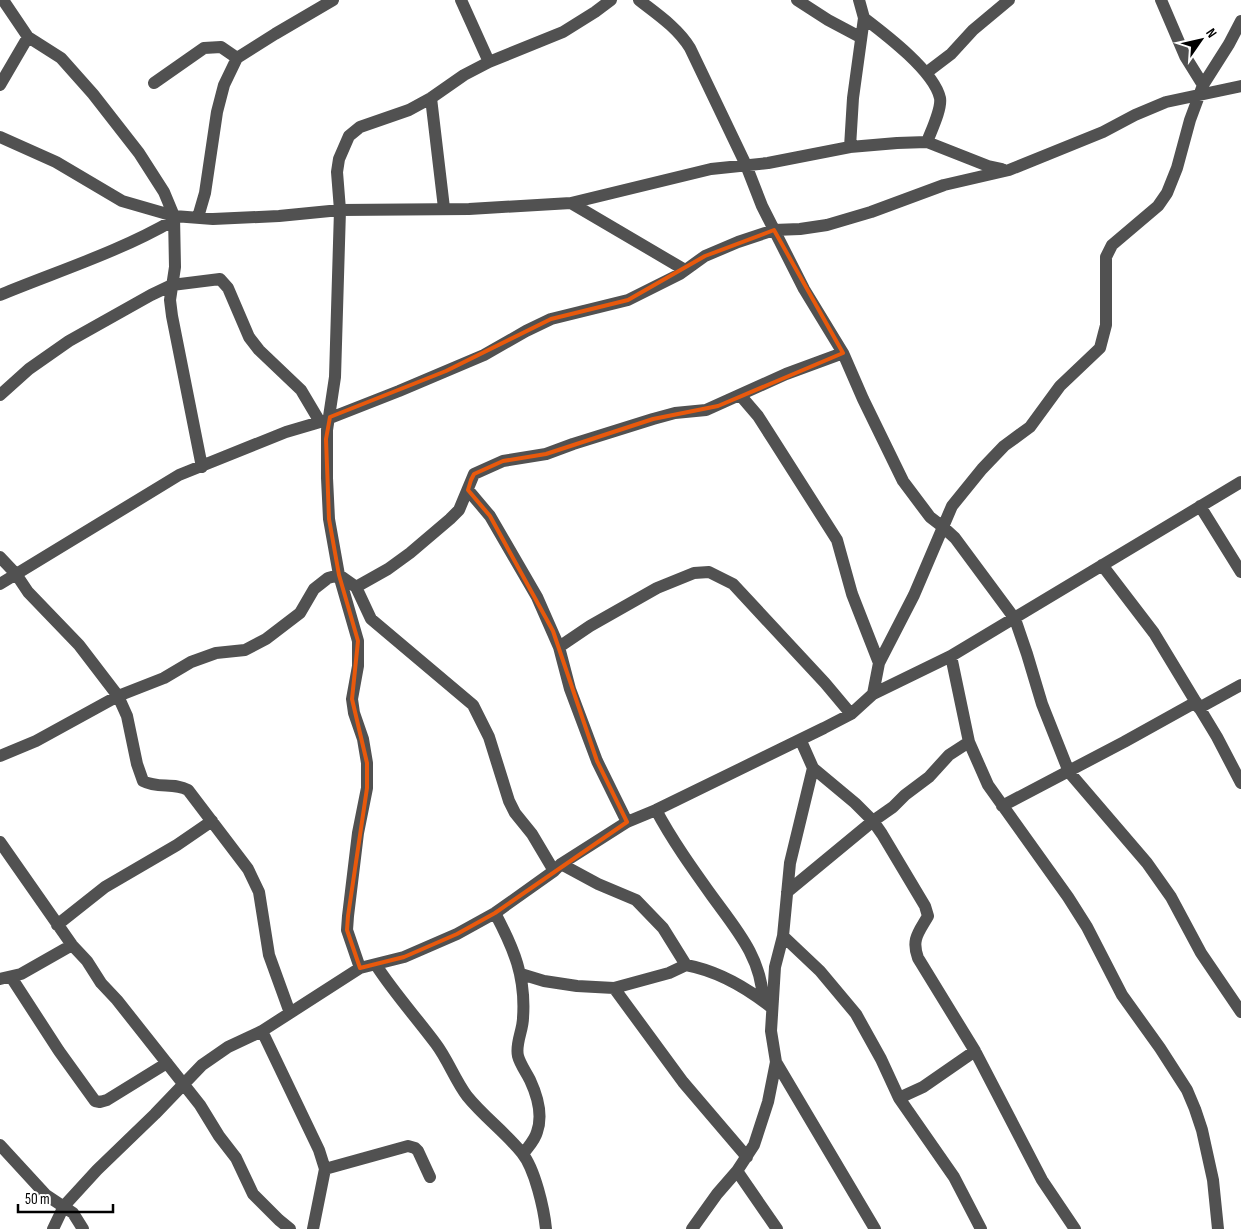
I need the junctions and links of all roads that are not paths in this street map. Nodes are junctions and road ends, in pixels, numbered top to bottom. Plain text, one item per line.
1 (3, 0) edge
2 (333, 0) edge
3 (461, 0) edge
4 (612, 0) edge
5 (639, 0) edge
6 (797, 0) edge
7 (859, 0) edge
8 (1009, 0) edge
9 (1161, 0) edge
10 (864, 18) junction
11 (1241, 21) edge
12 (28, 37) junction
13 (860, 37) junction
14 (237, 58) junction
15 (489, 62) junction
16 (926, 73) junction
17 (154, 83) dead end
18 (0, 85) edge
19 (1241, 86) edge
20 (1201, 91) junction
21 (431, 98) junction
22 (0, 137) edge
23 (928, 142) junction
24 (850, 147) junction
25 (746, 165) junction
26 (1009, 170) junction
27 (571, 203) junction
28 (444, 208) junction
29 (340, 210) junction
30 (198, 217) junction
31 (174, 218) junction
32 (774, 230) junction
33 (685, 270) junction
34 (172, 285) junction
35 (0, 295) edge
36 (843, 353) junction
37 (0, 394) edge
38 (740, 395) junction
39 (325, 419) junction
40 (202, 466) junction
41 (1241, 482) edge
42 (468, 490) junction
43 (1200, 506) junction
44 (943, 527) junction
45 (0, 557) edge
46 (1102, 565) junction
47 (1241, 572) edge
48 (16, 574) junction
49 (339, 575) junction
50 (0, 584) edge
51 (356, 587) junction
52 (1014, 619) junction
53 (559, 647) junction
54 (951, 656) junction
55 (879, 663) junction
56 (1241, 685) edge
57 (873, 694) junction
58 (118, 696) junction
59 (1198, 705) junction
60 (851, 714) junction
61 (801, 741) junction
62 (969, 742) junction
63 (0, 756) edge
64 (813, 768) junction
65 (1069, 772) junction
66 (1241, 783) edge
67 (1002, 806) junction
68 (656, 810) junction
69 (873, 821) junction
70 (212, 822) junction
71 (626, 822) junction
72 (0, 842) edge
73 (557, 868) junction
74 (787, 892) junction
75 (495, 913) junction
76 (57, 925) junction
77 (783, 936) junction
78 (72, 945) junction
79 (376, 965) junction
80 (686, 965) junction
81 (360, 968) junction
82 (521, 974) junction
83 (6, 978) edge
84 (614, 988) junction
85 (767, 1004) junction
86 (1241, 1012) edge
87 (290, 1013) junction
88 (262, 1031) junction
89 (975, 1051) junction
90 (776, 1062) junction
91 (167, 1063) junction
92 (183, 1084) junction
93 (898, 1098) junction
94 (0, 1145) edge
95 (523, 1154) junction
96 (747, 1156) junction
97 (325, 1169) junction
98 (738, 1171) junction
99 (430, 1177) dead end
100 (64, 1206) junction
101 (316, 1228) edge
102 (53, 1229) edge
103 (83, 1229) edge
104 (290, 1229) edge
105 (546, 1229) edge
106 (692, 1229) edge
107 (778, 1229) edge
108 (875, 1229) edge
109 (981, 1229) edge
110 (1075, 1229) edge
111 (1218, 1229) edge

1 - 12 street
2 - 14 street
3 - 15 street
4 - 15 street
5 - 25 street
6 - 13 street
7 - 10 street
8 - 16 street
9 - 20 street
10 - 13 street
10 - 16 street
11 - 20 street
12 - 18 street
12 - 31 street
13 - 24 street
14 - 17 street
14 - 30 street
15 - 21 street
16 - 23 street
19 - 20 street
20 - 26 street
20 - 44 street
21 - 28 street
21 - 29 street
22 - 31 street
23 - 24 street
23 - 26 street
24 - 25 street
25 - 27 street
25 - 32 street
26 - 32 street
27 - 28 street
27 - 33 street
28 - 29 street
29 - 30 street
29 - 39 street
30 - 31 street
31 - 34 street
31 - 35 street
32 - 33 street
32 - 36 street
33 - 39 street
34 - 37 street
34 - 39 street
34 - 40 street
36 - 38 street
36 - 44 street
38 - 42 street
38 - 55 street
39 - 40 street
39 - 49 street
40 - 48 street
41 - 43 street
42 - 51 street
42 - 53 street
43 - 46 street
43 - 47 street
44 - 52 street
44 - 55 street
45 - 48 street
46 - 52 street
46 - 59 street
48 - 50 street
48 - 58 street
49 - 51 street
49 - 58 street
49 - 81 street
51 - 73 street
52 - 54 street
52 - 65 street
53 - 60 street
53 - 71 street
54 - 57 street
54 - 62 street
55 - 57 street
56 - 59 street
57 - 60 street
58 - 63 street
58 - 70 street
59 - 65 street
59 - 66 street
60 - 61 street
61 - 64 street
61 - 68 street
62 - 67 street
62 - 69 street
64 - 69 street
64 - 74 street
65 - 67 street
65 - 86 street
67 - 111 street
68 - 71 street
68 - 85 street
69 - 74 street
69 - 89 street
70 - 76 street
70 - 87 street
71 - 73 street
72 - 76 street
73 - 75 street
73 - 80 street
74 - 77 street
75 - 79 street
75 - 82 street
76 - 78 street
77 - 85 street
77 - 93 street
78 - 83 street
78 - 91 street
79 - 81 street
79 - 95 street
80 - 84 street
80 - 85 street
81 - 87 street
82 - 84 street
82 - 95 street
83 - 91 street
84 - 96 street
85 - 90 street
87 - 88 street
88 - 92 street
88 - 97 street
89 - 93 street
89 - 110 street
90 - 96 street
90 - 108 street
91 - 92 street
92 - 100 street
92 - 104 street
93 - 109 street
94 - 100 street
95 - 105 street
96 - 98 street
97 - 99 street
97 - 101 street
98 - 106 street
98 - 107 street
100 - 102 street
100 - 103 street

